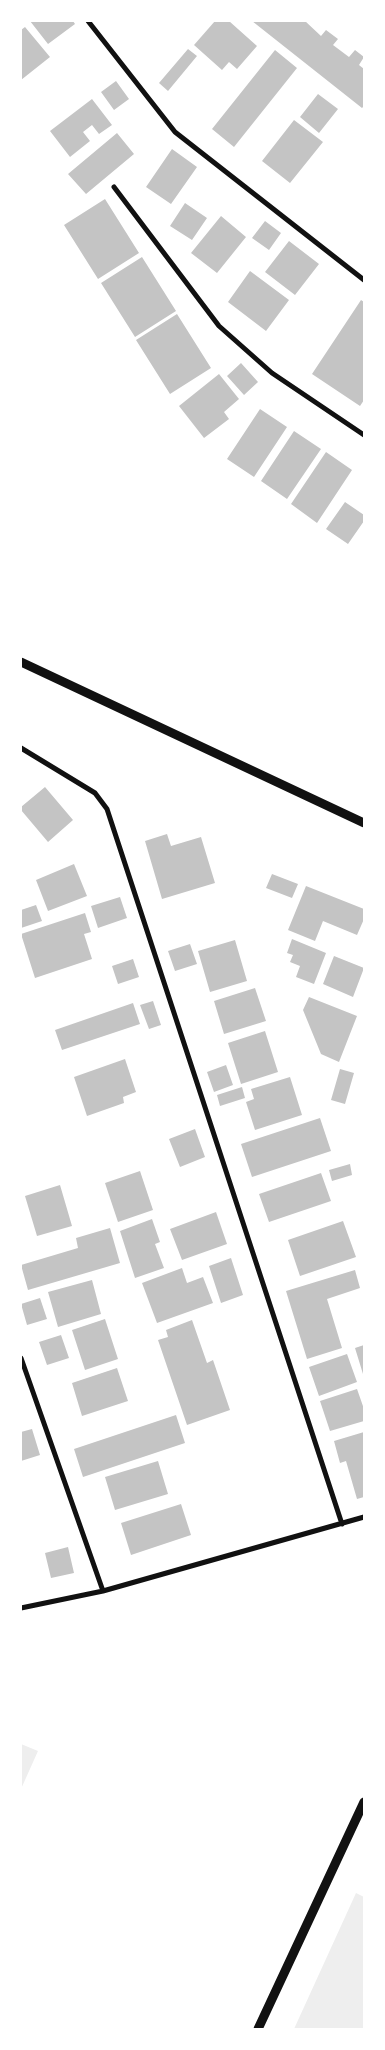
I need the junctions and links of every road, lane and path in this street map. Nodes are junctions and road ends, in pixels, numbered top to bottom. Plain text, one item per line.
1 (88, 21) edge
2 (114, 187) dead end
3 (364, 280) edge
4 (364, 434) edge
5 (21, 662) edge
6 (21, 748) edge
7 (364, 823) edge
8 (21, 1358) edge
9 (364, 1517) edge
10 (342, 1524) junction
11 (103, 1591) junction
12 (21, 1608) edge
13 (364, 1802) edge
14 (258, 2029) edge

1 - 3 street
2 - 4 street
5 - 7 street
6 - 10 street
8 - 11 street
9 - 10 street
10 - 11 street
11 - 12 street
13 - 14 street

